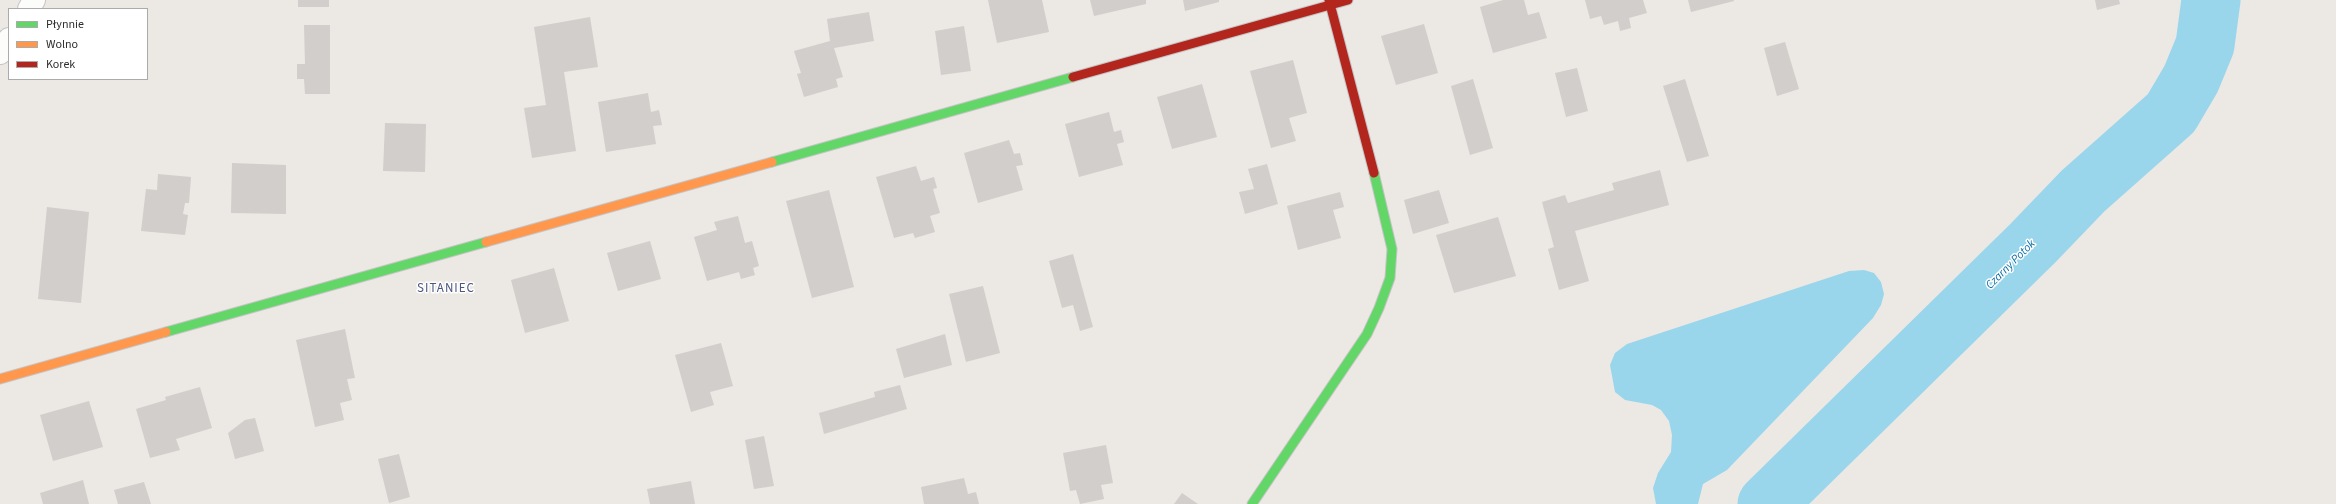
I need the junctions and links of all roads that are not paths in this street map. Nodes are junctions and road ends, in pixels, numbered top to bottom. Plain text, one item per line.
1 (1348, 0) edge
2 (1329, 2) edge
3 (8, 41) edge
4 (0, 53) edge
5 (0, 379) edge
6 (1252, 504) edge

1 - 2 street
2 - 5 street
2 - 6 street
3 - 4 street

